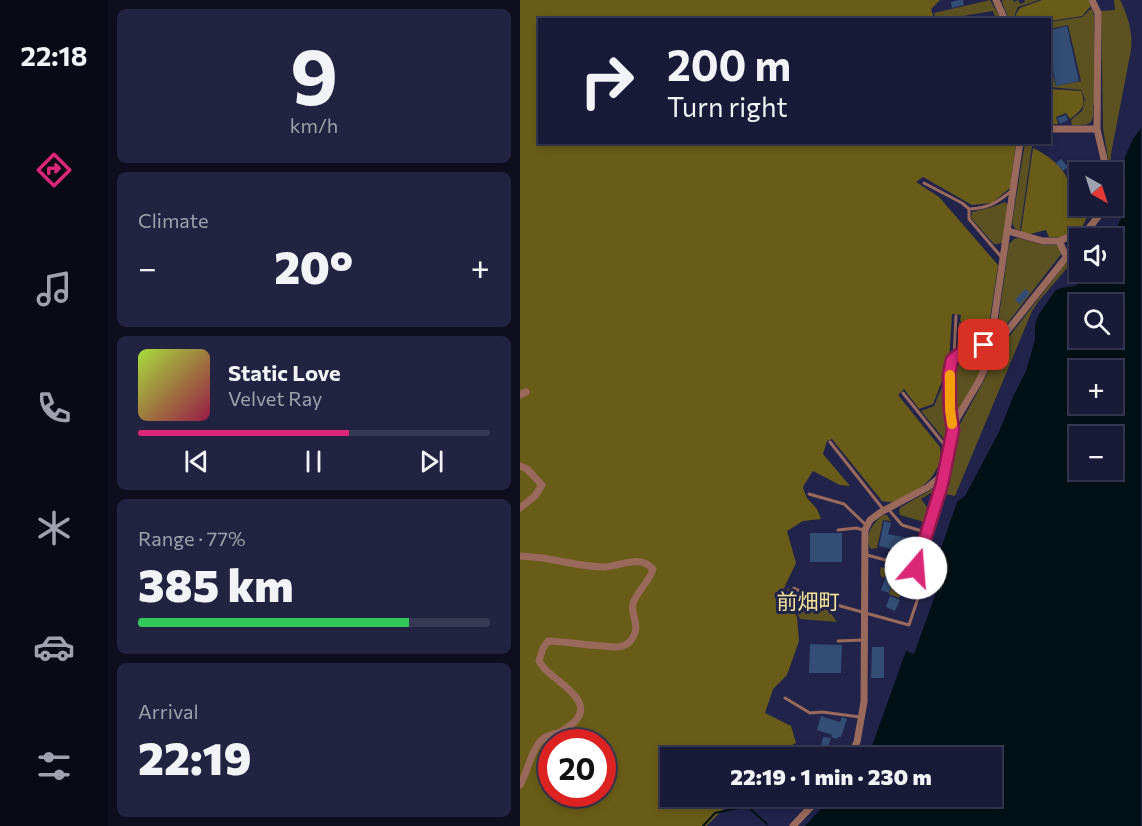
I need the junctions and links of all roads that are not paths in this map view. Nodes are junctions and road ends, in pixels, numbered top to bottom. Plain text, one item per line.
1 (996, 0) edge
2 (1092, 0) edge
3 (1004, 18) edge
4 (1051, 129) edge
5 (1097, 129) junction
6 (1021, 144) edge
7 (1105, 162) edge
8 (924, 183) dead end
9 (1014, 189) junction
10 (969, 209) junction
11 (1008, 231) junction
12 (1069, 237) edge
13 (1059, 241) junction
14 (1069, 252) edge
15 (1066, 256) junction
16 (1004, 260) junction
17 (956, 316) dead end
18 (996, 345) junction
19 (954, 357) junction
20 (903, 393) dead end
21 (953, 430) junction
22 (830, 442) dead end
23 (948, 449) junction
24 (520, 466) edge
25 (943, 475) junction
26 (809, 494) dead end
27 (520, 508) edge
28 (886, 509) junction
29 (866, 528) junction
30 (838, 530) dead end
31 (928, 533) junction
32 (865, 555) junction
33 (520, 556) edge
34 (916, 568) junction
35 (794, 588) dead end
36 (865, 614) junction
37 (864, 640) junction
38 (838, 641) dead end
39 (785, 698) dead end
40 (862, 717) junction
41 (855, 747) edge
42 (520, 785) edge
43 (811, 807) edge
44 (793, 826) edge

1 - 3 street
2 - 5 street
4 - 5 street
5 - 7 street
6 - 9 street
8 - 10 lane
9 - 10 lane
9 - 11 street
10 - 16 lane
11 - 13 street
11 - 16 street
12 - 13 street
13 - 15 street
14 - 15 street
15 - 18 street
16 - 18 street
17 - 19 lane
18 - 19 street
18 - 21 street
19 - 21 street
20 - 23 lane
21 - 23 street
22 - 28 lane
23 - 25 street
24 - 27 street
25 - 28 street
25 - 31 lane
26 - 29 lane
28 - 29 street
28 - 31 lane
29 - 30 lane
29 - 32 street
31 - 34 lane
32 - 34 lane
32 - 36 street
33 - 42 street
34 - 36 lane
35 - 36 lane
36 - 37 street
37 - 38 lane
37 - 40 street
39 - 40 lane
40 - 41 street
43 - 44 street

